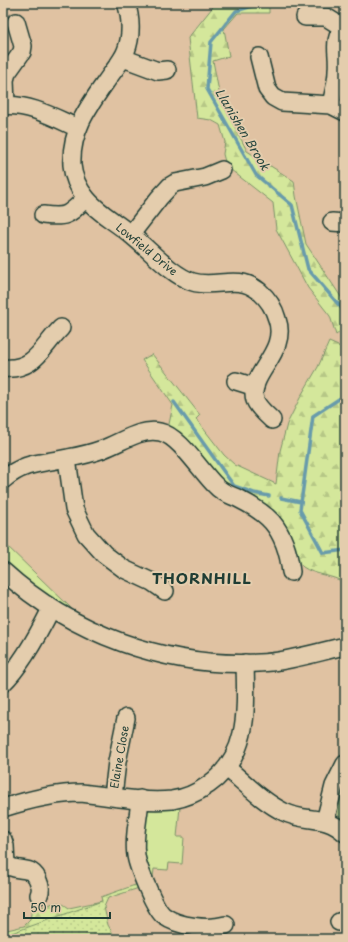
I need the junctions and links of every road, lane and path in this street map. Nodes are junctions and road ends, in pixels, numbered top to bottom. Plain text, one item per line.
1 (126, 3) edge
2 (314, 12) edge
3 (16, 22) dead end
4 (344, 26) edge
5 (259, 57) dead end
6 (123, 58) junction
7 (167, 70) dead end
8 (5, 106) edge
9 (338, 108) edge
10 (78, 128) junction
11 (222, 170) dead end
12 (86, 198) junction
13 (43, 215) dead end
14 (131, 234) junction
15 (61, 328) dead end
16 (3, 368) edge
17 (236, 382) dead end
18 (255, 387) junction
19 (272, 420) dead end
20 (67, 459) junction
21 (5, 473) edge
22 (3, 572) edge
23 (291, 572) dead end
24 (165, 591) dead end
25 (52, 609) junction
26 (345, 646) edge
27 (245, 663) junction
28 (3, 683) edge
29 (126, 718) dead end
30 (345, 764) edge
31 (227, 768) junction
32 (113, 796) junction
33 (140, 799) junction
34 (3, 808) edge
35 (325, 821) junction
36 (345, 833) edge
37 (3, 840) edge
38 (4, 866) edge
39 (39, 895) dead end
40 (226, 925) dead end

1 - 6 street, Lowfield Drive
2 - 4 street
3 - 8 street
4 - 9 street
5 - 9 street
6 - 7 street
6 - 10 street, Lowfield Drive
8 - 10 street
10 - 12 street, Lowfield Drive
11 - 14 street
12 - 13 street
12 - 14 street, Lowfield Drive
14 - 18 street, Lowfield Drive
15 - 16 street
17 - 18 street
18 - 19 street
20 - 21 street
20 - 23 street
20 - 24 street
22 - 25 street
25 - 27 street
25 - 28 street
26 - 27 street
27 - 31 street
29 - 32 street, Elaine Close
30 - 35 street
31 - 33 street
31 - 35 street
32 - 33 street
32 - 34 street
33 - 40 street
35 - 36 street
37 - 38 street
38 - 39 street

